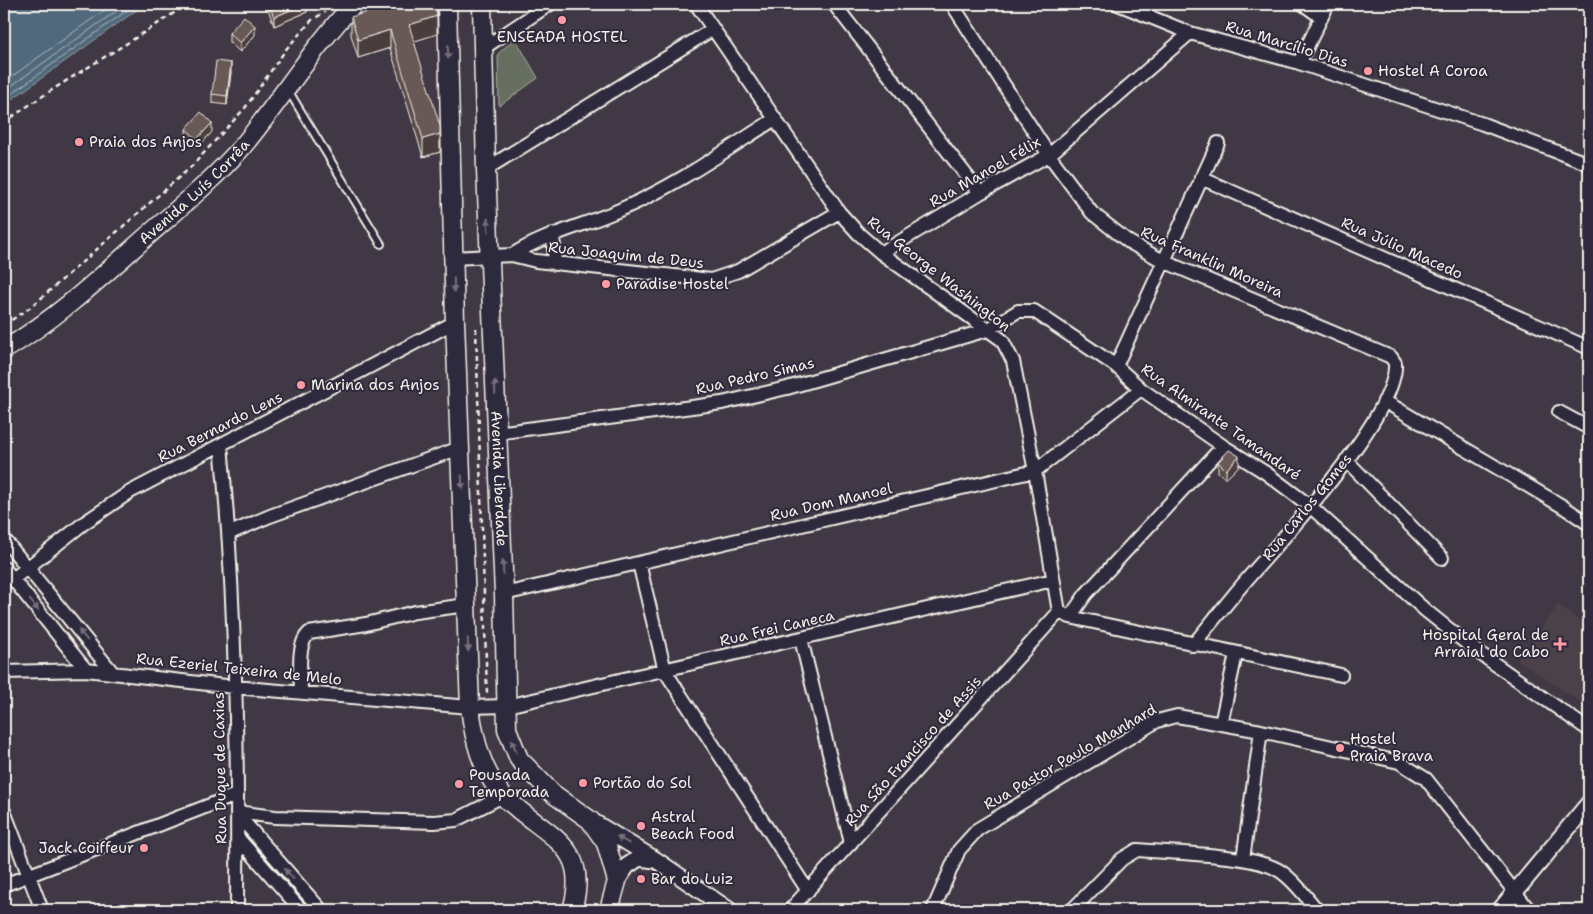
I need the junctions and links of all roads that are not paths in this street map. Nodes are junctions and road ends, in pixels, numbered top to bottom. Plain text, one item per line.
1 (354, 4) edge
2 (448, 4) edge
3 (482, 4) edge
4 (550, 4) edge
5 (696, 4) edge
6 (834, 4) edge
7 (952, 4) edge
8 (1118, 4) edge
9 (1303, 4) edge
10 (1328, 4) edge
11 (1321, 17) junction
12 (713, 28) junction
13 (1190, 33) junction
14 (482, 49) junction
15 (1299, 63) junction
16 (286, 86) junction
17 (775, 119) junction
18 (1218, 143) dead end
19 (1048, 155) junction
20 (1589, 164) edge
21 (486, 169) junction
22 (1201, 178) junction
23 (980, 193) junction
24 (839, 212) junction
25 (553, 234) junction
26 (381, 244) dead end
27 (881, 253) junction
28 (489, 255) junction
29 (512, 255) junction
30 (454, 258) junction
31 (1163, 260) junction
32 (555, 264) junction
33 (455, 322) junction
34 (986, 330) junction
35 (1589, 348) edge
36 (4, 350) edge
37 (1391, 357) joint
38 (1116, 366) junction
39 (1141, 389) junction
40 (1384, 401) junction
41 (1559, 412) dead end
42 (1589, 428) edge
43 (496, 433) junction
44 (221, 445) junction
45 (1223, 446) junction
46 (460, 448) junction
47 (1346, 460) junction
48 (1036, 471) junction
49 (1310, 506) junction
50 (1589, 524) edge
51 (230, 533) junction
52 (4, 539) edge
53 (1442, 558) dead end
54 (639, 563) junction
55 (28, 566) junction
56 (4, 568) edge
57 (13, 579) junction
58 (1053, 580) junction
59 (504, 594) junction
60 (467, 606) junction
61 (1064, 615) junction
62 (802, 640) junction
63 (1193, 645) junction
64 (1236, 654) junction
65 (86, 670) junction
66 (664, 671) junction
67 (4, 672) edge
68 (113, 673) junction
69 (1341, 675) dead end
70 (234, 687) junction
71 (301, 691) junction
72 (470, 706) junction
73 (507, 706) junction
74 (1221, 724) junction
75 (1589, 730) edge
76 (1261, 731) junction
77 (236, 795) junction
78 (503, 796) junction
79 (1589, 803) edge
80 (4, 811) edge
81 (237, 814) junction
82 (590, 820) junction
83 (238, 838) junction
84 (257, 838) junction
85 (851, 843) junction
86 (252, 853) junction
87 (1243, 859) junction
88 (656, 860) junction
89 (238, 874) junction
90 (29, 875) junction
91 (617, 881) junction
92 (4, 884) edge
93 (808, 891) junction
94 (1516, 892) junction
95 (42, 910) edge
96 (237, 910) edge
97 (301, 910) edge
98 (321, 910) edge
99 (572, 910) edge
100 (609, 910) edge
101 (729, 910) edge
102 (790, 910) edge
103 (933, 910) edge
104 (1072, 910) edge
105 (1317, 910) edge
106 (1500, 910) edge
107 (1530, 910) edge

1 - 16 main road, Avenida Luís Corrêa
2 -> 30 main road
3 - 14 main road, Avenida Liberdade
4 - 14 street
5 - 12 street, Rua George Washington
6 - 23 street
7 - 19 street, Rua Franklin Moreira
8 - 13 street, Rua Marcílio Dias
9 - 11 street
10 - 11 street
11 - 15 street
12 - 17 street, Rua George Washington
12 - 21 street
13 - 15 street, Rua Marcílio Dias
13 - 19 street, Rua Manoel Félix
14 - 21 main road, Avenida Liberdade
15 - 20 street, Rua Marcílio Dias
16 - 26 lane
16 - 36 main road, Avenida Luís Corrêa
17 - 24 street, Rua George Washington
17 - 25 street
18 - 22 street
19 - 23 street, Rua Manoel Félix
19 - 31 street, Rua Franklin Moreira
28 -> 21 main road, Avenida Liberdade
22 - 31 street
22 - 35 street, Rua Júlio Macedo
23 - 27 street, Rua Manoel Félix
24 - 27 street, Rua George Washington
24 - 32 street, Rua Joaquim de Deus
25 - 29 street
25 - 32 street
27 - 34 street, Rua George Washington
28 - 29 street, Rua Joaquim de Deus
28 - 30 street, Rua Joaquim de Deus
43 -> 28 main road, Avenida Liberdade
29 - 32 street, Rua Joaquim de Deus
30 -> 33 main road
31 - 37 street, Rua Franklin Moreira
31 - 38 street
33 - 44 street, Rua Bernardo Lens
33 - 46 main road
34 - 38 street, Rua Almirante Tamandaré
34 - 43 street, Rua Pedro Simas
34 - 48 street, Rua George Washington
37 - 40 street, Rua Carlos Gomes
38 - 39 street, Rua Almirante Tamandaré
39 - 45 street, Rua Almirante Tamandaré
39 - 48 street, Rua Dom Manoel
40 - 47 street, Rua Carlos Gomes
40 - 50 street
41 - 42 street
59 -> 43 main road, Avenida Liberdade
44 - 51 street, Rua Duque de Caxias
44 - 55 street, Rua Bernardo Lens
45 - 49 street, Rua Almirante Tamandaré
45 - 61 street, Rua São Francisco de Assis
46 - 51 street
46 -> 60 main road
47 - 49 street, Rua Carlos Gomes
47 - 53 street
48 - 54 street, Rua Dom Manoel
48 - 58 street, Rua George Washington
49 - 63 street, Rua Carlos Gomes
49 - 75 street, Rua Almirante Tamandaré
51 - 70 street, Rua Duque de Caxias
52 - 55 street
54 - 59 street, Rua Dom Manoel
54 - 66 street
55 - 57 street, Rua Bernardo Lens
68 -> 55 street
56 - 57 street
57 -> 65 street
58 - 61 street, Rua George Washington
58 - 62 street, Rua Frei Caneca
59 - 73 main road, Avenida Liberdade
60 - 71 street
60 -> 72 main road
61 - 63 street
61 - 85 street, Rua São Francisco de Assis
62 - 66 street, Rua Frei Caneca
62 - 85 street
63 - 64 street
64 - 69 street
64 - 74 street
65 - 67 street, Rua Ezeriel Teixeira de Melo
65 - 68 street, Rua Ezeriel Teixeira de Melo
66 - 73 street, Rua Frei Caneca
66 - 93 street
68 - 70 street, Rua Ezeriel Teixeira de Melo
70 - 71 street, Rua Ezeriel Teixeira de Melo
70 - 77 street, Rua Duque de Caxias
71 - 72 street, Rua Ezeriel Teixeira de Melo
72 - 73 street, Rua Ezeriel Teixeira de Melo
72 - 78 main road
82 -> 73 main road, Avenida Liberdade
74 - 76 street, Rua Pastor Paulo Manhard
74 - 103 street, Rua Pastor Paulo Manhard
76 - 87 street
76 - 94 street, Rua Pastor Paulo Manhard
77 - 81 street, Rua Duque de Caxias
77 - 90 street
78 - 81 street
78 - 99 main road
79 - 94 street
80 - 90 street
81 - 83 street, Rua Duque de Caxias
81 - 84 street
88 -> 82 street
82 - 91 main road, Avenida Liberdade
83 - 86 street
83 - 89 street, Rua Duque de Caxias
84 - 86 street
98 -> 84 street
85 - 93 street, Rua São Francisco de Assis
86 - 89 street
86 - 97 street
87 - 104 street
87 - 105 street
88 - 91 street
88 - 101 street
89 - 96 street, Rua Duque de Caxias
90 - 92 street
90 - 95 street
91 - 100 main road
93 - 102 street, Rua São Francisco de Assis
94 - 106 street
94 - 107 street, Rua Pastor Paulo Manhard

